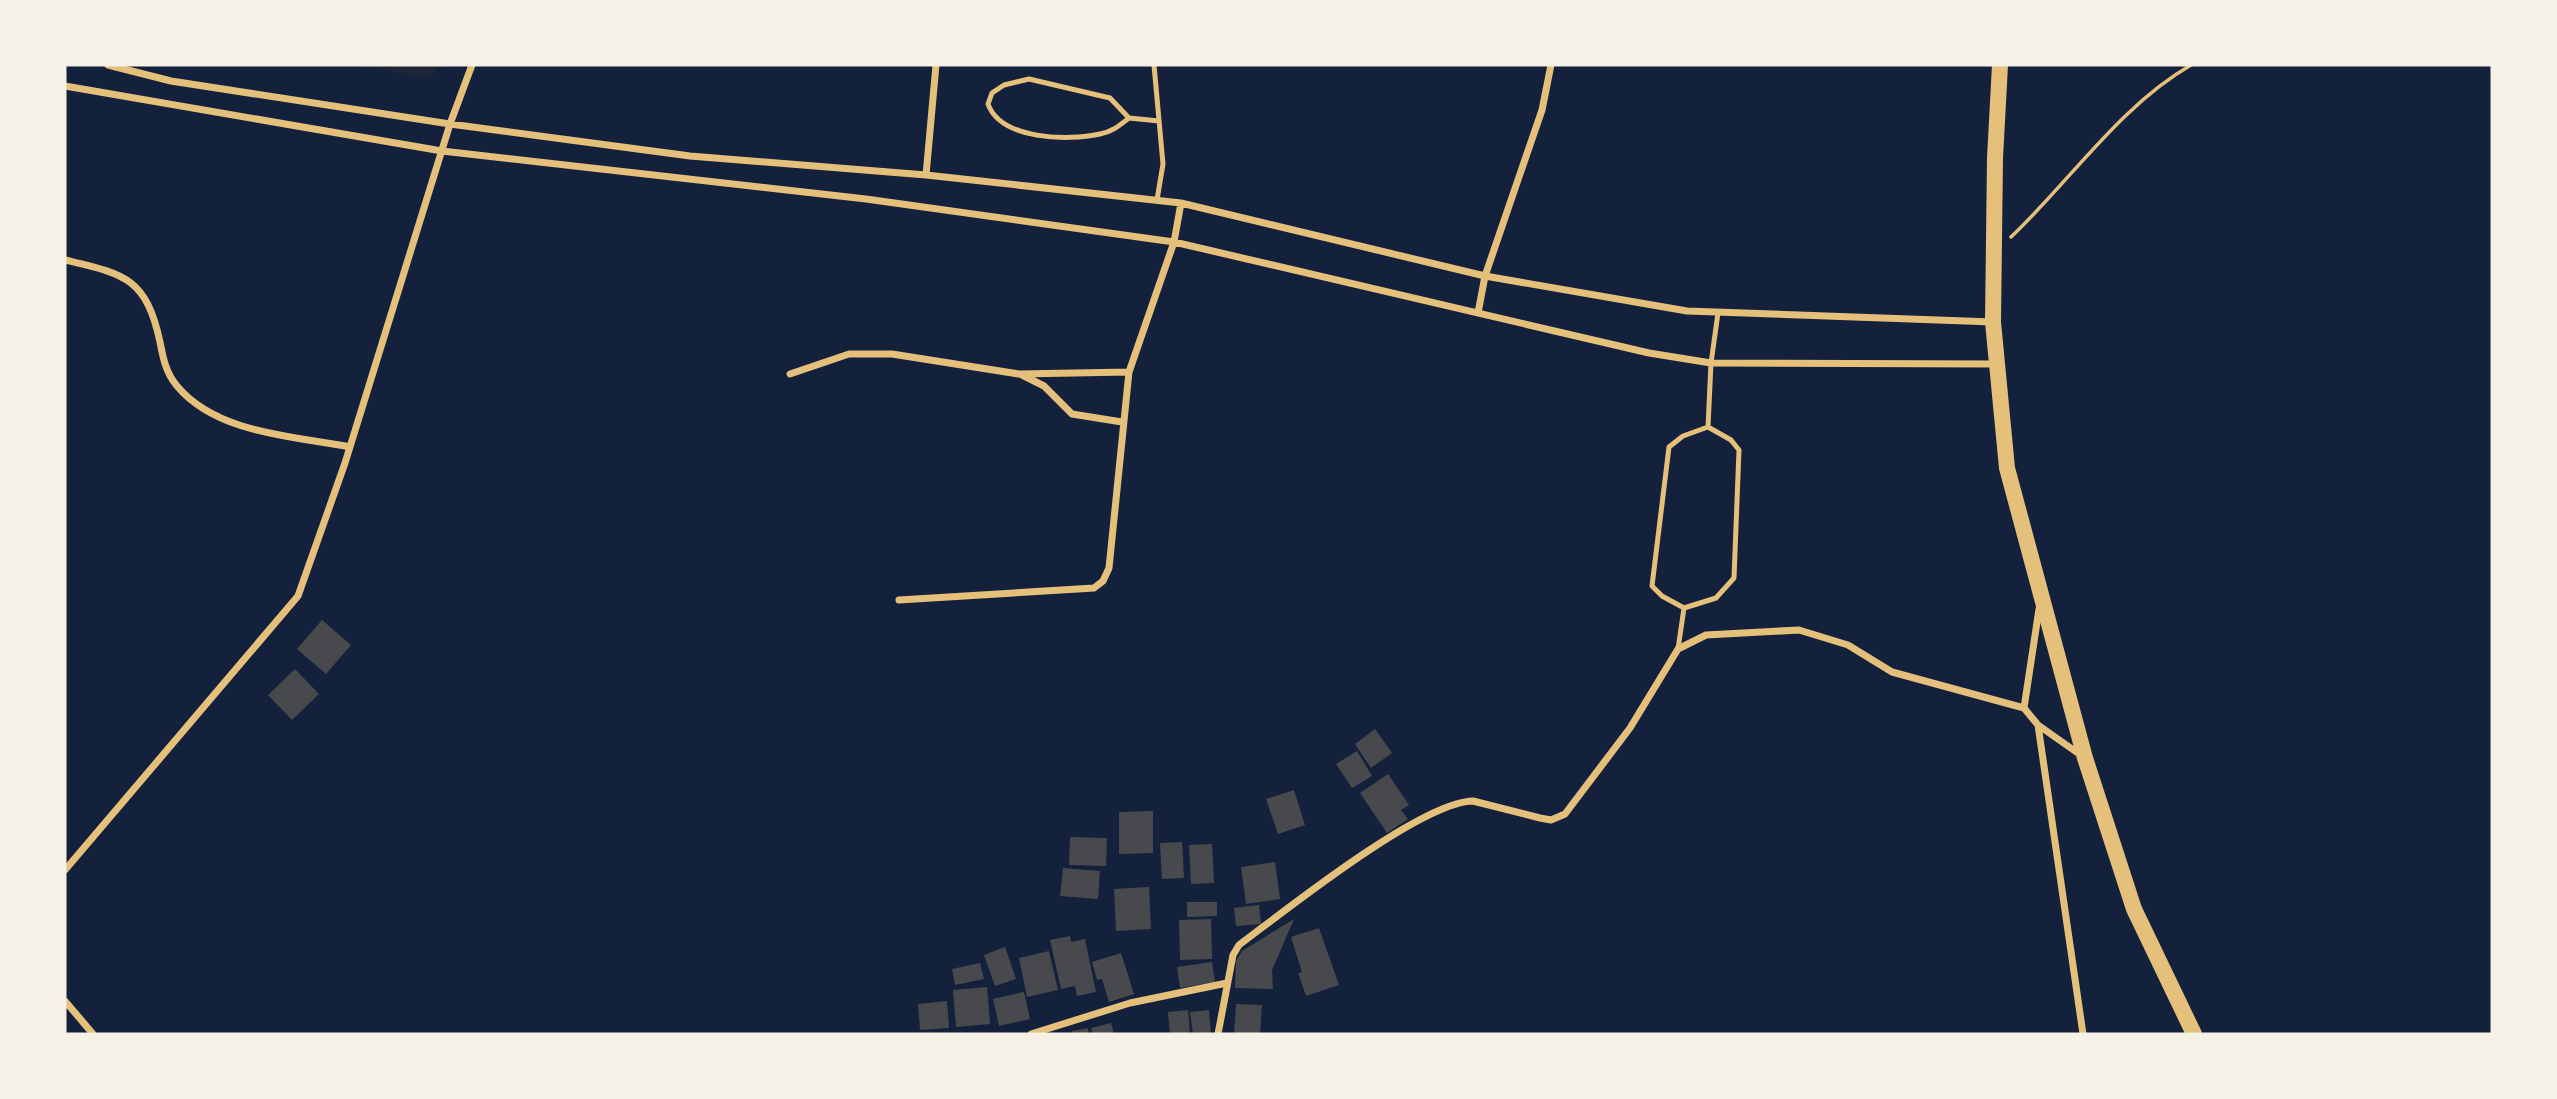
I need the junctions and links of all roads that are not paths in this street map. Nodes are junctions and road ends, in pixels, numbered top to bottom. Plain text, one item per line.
1 (108, 65) edge
2 (472, 65) edge
3 (936, 65) edge
4 (1154, 65) edge
5 (1552, 65) edge
6 (2000, 65) edge
7 (65, 86) edge
8 (1129, 118) junction
9 (1159, 121) junction
10 (450, 124) junction
11 (442, 151) junction
12 (926, 175) junction
13 (1157, 200) junction
14 (1181, 203) junction
15 (1174, 242) junction
16 (65, 260) edge
17 (1485, 276) junction
18 (1478, 313) junction
19 (1718, 313) junction
20 (1993, 322) junction
21 (1710, 363) junction
22 (1995, 363) junction
23 (1129, 372) junction
24 (1019, 373) junction
25 (790, 374) dead end
26 (1122, 422) junction
27 (1708, 427) junction
28 (350, 447) junction
29 (2041, 598) junction
30 (899, 600) dead end
31 (1684, 608) junction
32 (1678, 649) junction
33 (2024, 708) junction
34 (2038, 725) junction
35 (2085, 758) junction
36 (65, 870) edge
37 (1227, 984) junction
38 (65, 1001) edge
39 (93, 1034) edge
40 (1031, 1034) edge
41 (1218, 1034) edge
42 (2083, 1034) edge
43 (2194, 1034) edge

1 - 10 street
2 - 10 street
3 - 12 street
4 - 9 lane
5 - 17 street
6 - 20 main road
7 - 11 street
8 - 8 lane
8 - 9 lane
9 - 13 lane
10 - 11 street
10 - 12 street
11 - 15 street
11 - 28 street
12 - 13 street
13 - 14 street
14 - 15 street
14 - 17 street
15 - 18 street
15 - 23 street
16 - 28 street
17 - 18 street
17 - 19 street
18 - 21 street
19 - 20 street
19 - 21 lane
20 - 22 main road
21 - 22 street
21 - 27 lane
22 - 29 main road
23 - 24 street
23 - 26 street
24 - 25 street
24 - 26 street
26 - 30 street
27 - 31 lane
27 - 31 lane
28 - 36 street
29 - 33 street
29 - 35 main road
31 - 32 lane
32 - 33 street
32 - 37 street
33 - 34 street
34 - 35 street
34 - 42 street
35 - 43 main road
37 - 40 street
37 - 41 street
38 - 39 street

